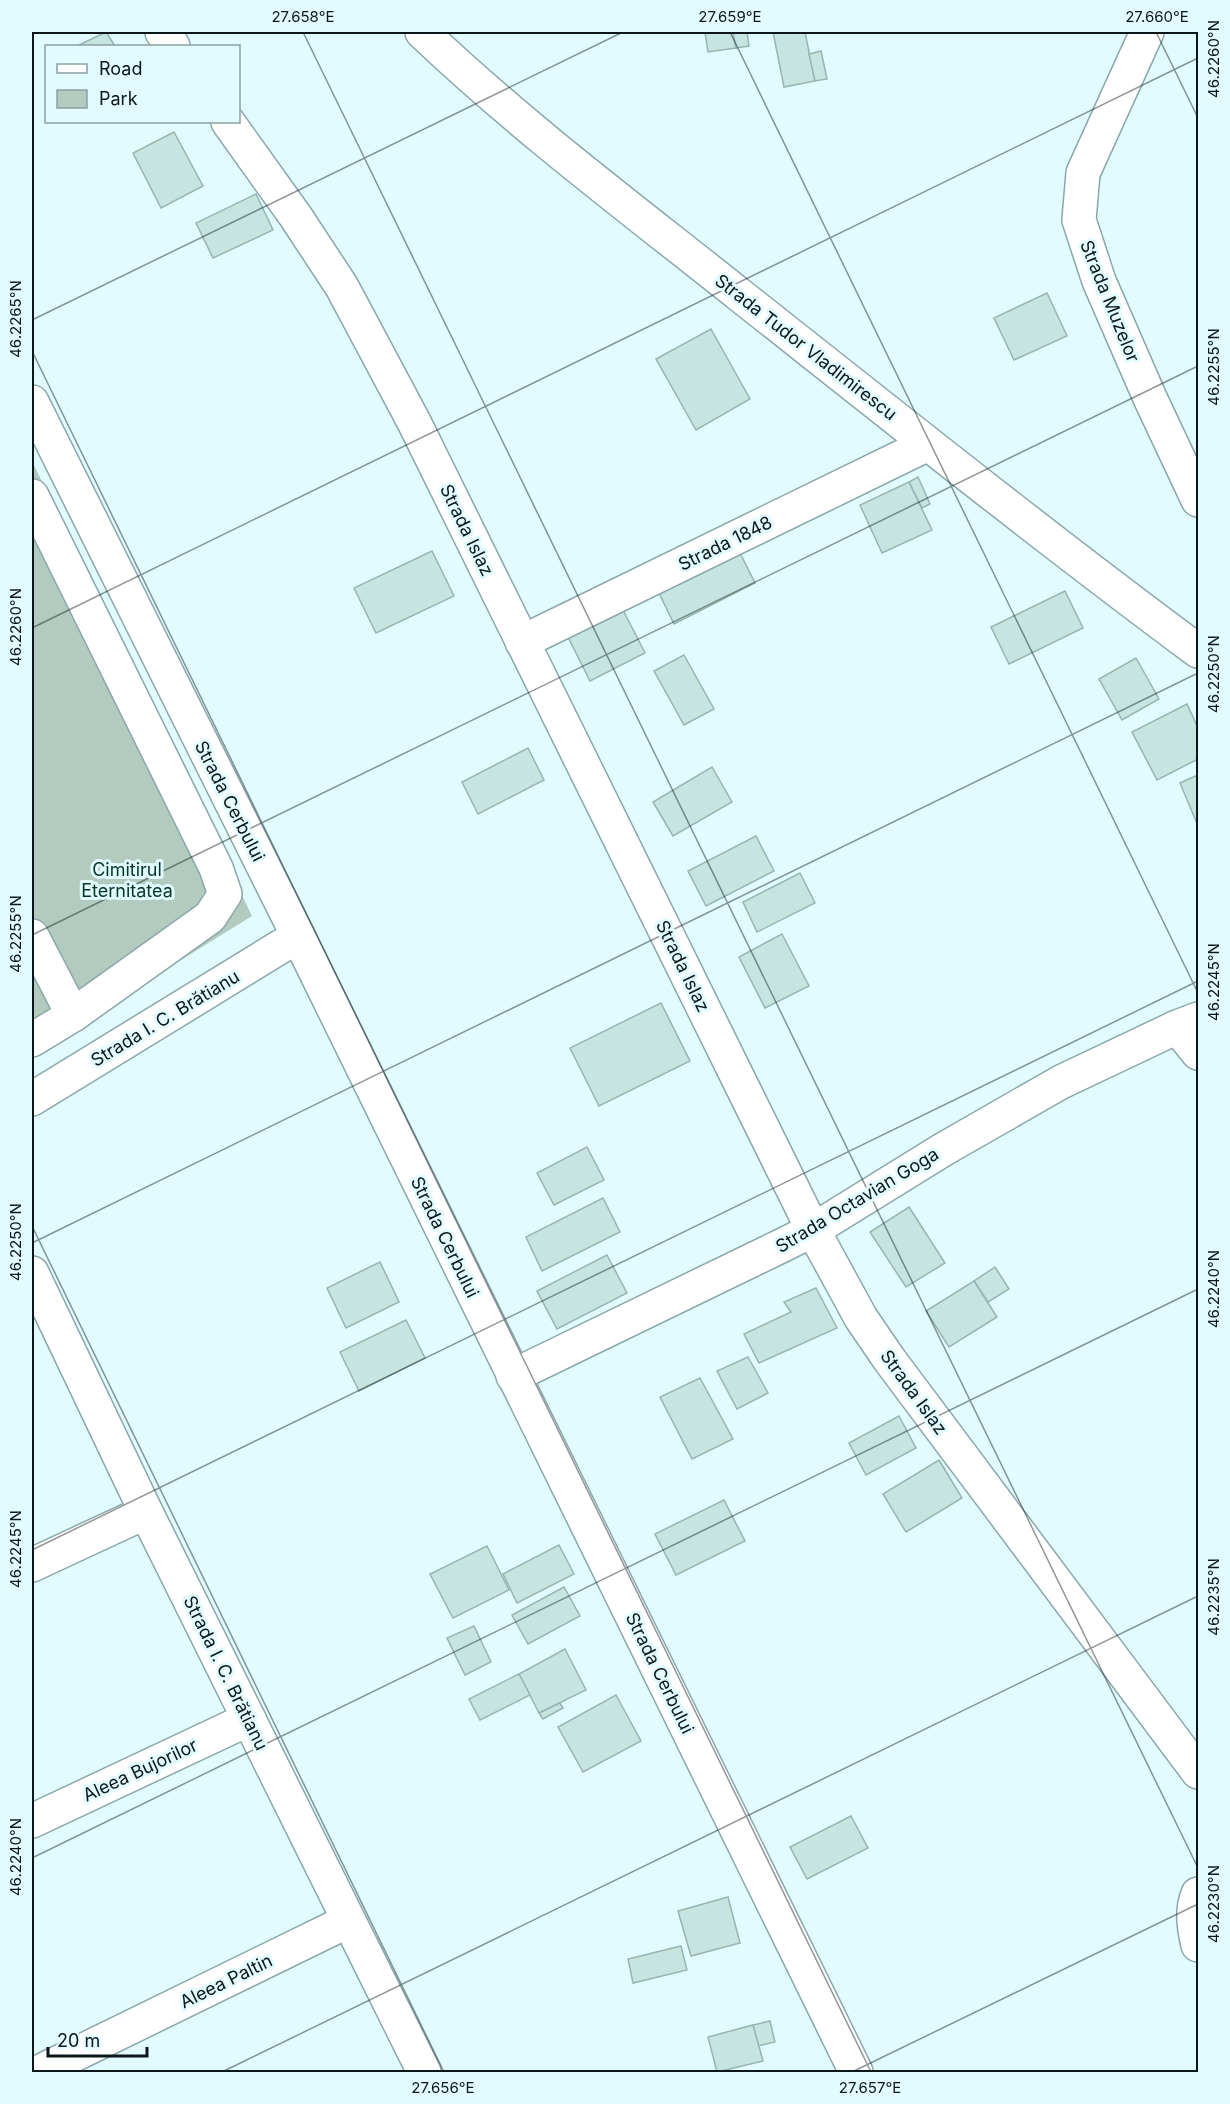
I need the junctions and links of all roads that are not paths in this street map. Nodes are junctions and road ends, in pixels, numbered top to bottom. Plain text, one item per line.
1 (162, 32) edge
2 (422, 32) edge
3 (1148, 32) edge
4 (172, 45) edge
5 (229, 123) edge
6 (32, 402) edge
7 (928, 444) junction
8 (32, 496) edge
9 (1198, 500) edge
10 (522, 642) junction
11 (1198, 651) edge
12 (32, 936) edge
13 (298, 936) junction
14 (73, 1015) junction
15 (1187, 1023) edge
16 (32, 1040) edge
17 (1198, 1053) edge
18 (32, 1099) edge
19 (813, 1230) junction
20 (35, 1290) edge
21 (513, 1376) junction
22 (146, 1512) junction
23 (32, 1565) edge
24 (249, 1719) junction
25 (1198, 1772) edge
26 (32, 1821) edge
27 (1198, 1894) edge
28 (348, 1921) junction
29 (1198, 1945) edge
30 (39, 2073) edge
31 (424, 2073) edge
32 (856, 2073) edge

1 - 4 street
2 - 7 street, Strada Tudor Vladimirescu
3 - 9 street, Strada Muzelor
5 - 10 street, Strada Islaz
6 - 13 street, Strada Cerbului
7 - 10 street, Strada 1848
7 - 11 street, Strada Tudor Vladimirescu
8 - 14 street
10 - 19 street, Strada Islaz
12 - 14 street
13 - 18 street, Strada I. C. Brătianu
13 - 21 street, Strada Cerbului
14 - 16 street
15 - 17 street
15 - 19 street, Strada Octavian Goga
19 - 21 street, Strada Octavian Goga
19 - 25 street, Strada Islaz
20 - 22 street, Strada I. C. Brătianu
21 - 32 street, Strada Cerbului
22 - 23 street
22 - 24 street, Strada I. C. Brătianu
24 - 26 street, Aleea Bujorilor
24 - 28 street, Strada I. C. Brătianu
27 - 29 street
28 - 30 street, Aleea Paltin
28 - 31 street, Strada I. C. Brătianu

